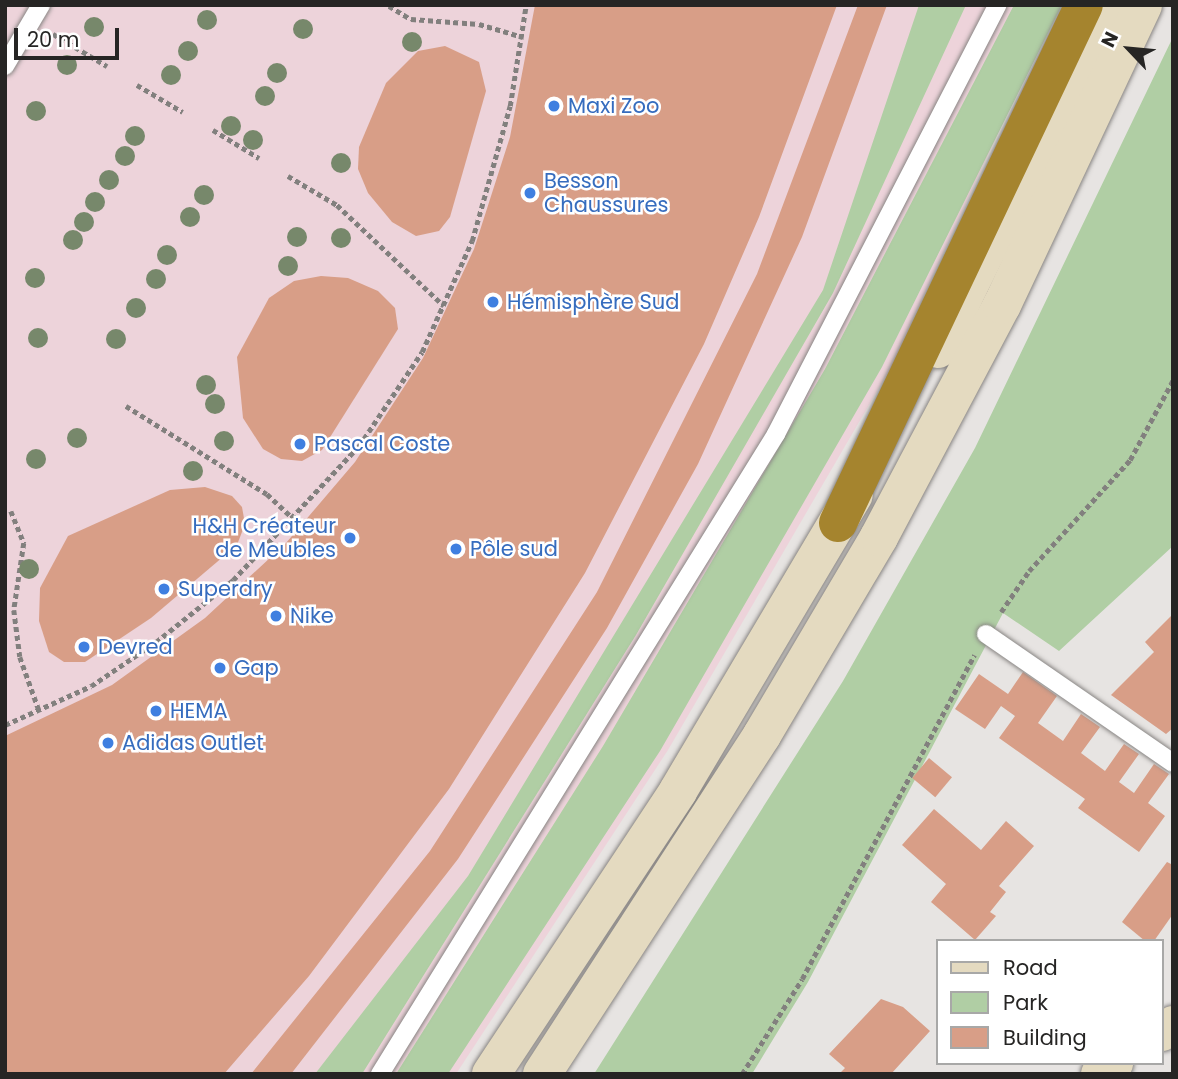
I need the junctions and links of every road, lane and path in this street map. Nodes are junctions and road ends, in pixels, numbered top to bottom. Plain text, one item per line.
1 (41, 5) edge
2 (526, 5) edge
3 (998, 5) edge
4 (1084, 5) edge
5 (1107, 5) edge
6 (1143, 5) edge
7 (389, 6) edge
8 (51, 33) dead end
9 (523, 37) junction
10 (5, 66) edge
11 (107, 66) dead end
12 (136, 85) dead end
13 (183, 112) dead end
14 (213, 130) dead end
15 (259, 158) dead end
16 (288, 176) dead end
17 (444, 306) junction
18 (1173, 380) edge
19 (126, 406) dead end
20 (11, 511) dead end
21 (295, 519) junction
22 (838, 523) junction
23 (986, 634) junction
24 (40, 713) junction
25 (5, 725) edge
26 (1173, 763) edge
27 (380, 1074) edge
28 (491, 1074) edge
29 (542, 1074) edge
30 (742, 1074) edge

1 - 10 lane
2 - 9 path
3 - 27 lane
4 - 22 highway
5 - 22 main road
6 - 29 main road
7 - 9 path
8 - 11 path
9 - 17 path
12 - 13 path
14 - 15 path
16 - 17 path
17 - 21 path
18 - 23 path
19 - 21 path
20 - 24 path
21 - 24 path
22 - 28 main road
23 - 26 lane
23 - 30 path
24 - 25 path

